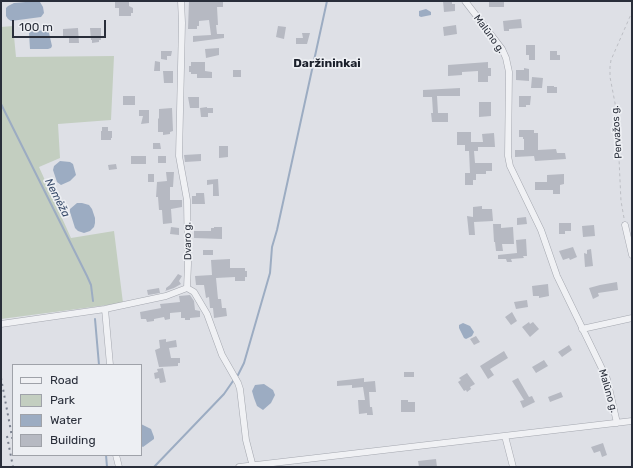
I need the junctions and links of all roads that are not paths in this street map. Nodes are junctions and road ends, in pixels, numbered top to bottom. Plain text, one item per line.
1 (181, 1) edge
2 (465, 1) edge
3 (625, 225) road end
4 (632, 255) edge
5 (187, 288) junction
6 (105, 309) junction
7 (632, 318) edge
8 (1, 324) edge
9 (582, 329) junction
10 (110, 364) edge
11 (632, 421) edge
12 (617, 423) junction
13 (505, 436) junction
14 (116, 456) edge
15 (253, 466) edge
16 (119, 467) edge
17 (239, 467) edge
18 (513, 467) edge

1 - 5 street, Dvaro g.
2 - 9 street, Malūno g.
3 - 4 street
5 - 6 street
5 - 15 street
6 - 8 street
6 - 10 street
7 - 9 street
9 - 12 street, Malūno g.
11 - 12 street
12 - 13 street, Malūno g.
13 - 15 street, Malūno g.
13 - 18 street
14 - 16 street
15 - 17 street, Malūno g.

